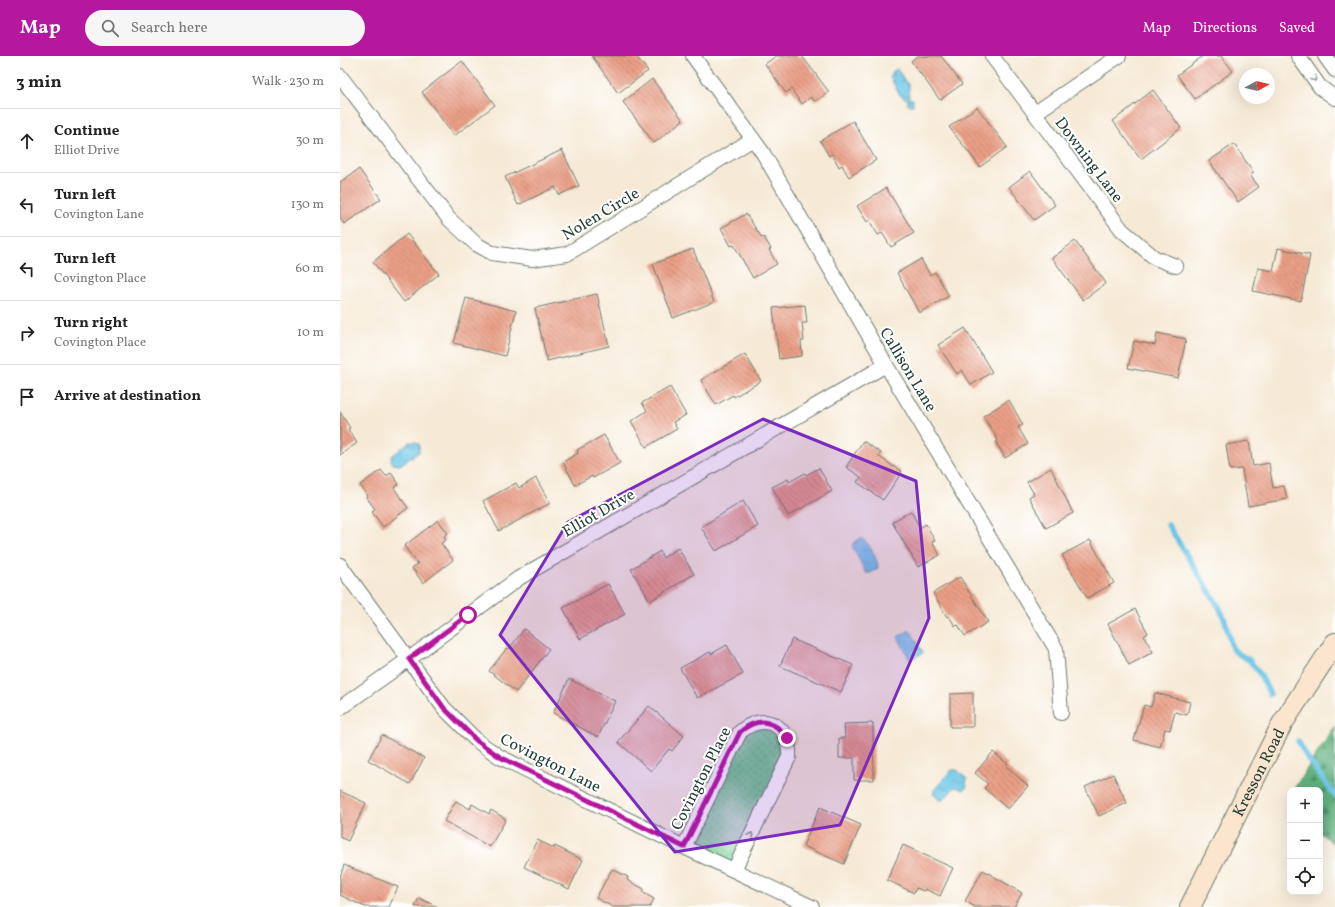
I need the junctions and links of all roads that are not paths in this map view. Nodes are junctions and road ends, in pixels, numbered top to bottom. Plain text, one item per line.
1 (693, 56) edge
2 (992, 56) edge
3 (1119, 56) edge
4 (1298, 56) edge
5 (1324, 56) edge
6 (1335, 70) edge
7 (340, 76) edge
8 (1335, 98) edge
9 (1035, 113) junction
10 (753, 139) junction
11 (1176, 266) dead end
12 (886, 365) junction
13 (340, 565) edge
14 (1335, 643) edge
15 (409, 659) junction
16 (340, 708) edge
17 (1061, 713) dead end
18 (684, 847) junction
19 (734, 870) junction
20 (812, 907) edge
21 (1190, 907) edge

1 - 10 street, Callison Lane
2 - 9 street, Downing Lane
3 - 9 street
4 -> 8 street
5 - 6 street
7 - 10 street, Nolen Circle
9 - 11 street, Downing Lane
10 - 12 street, Callison Lane
12 - 15 street, Elliot Drive
12 - 17 street, Callison Lane
13 - 15 street, Covington Lane
14 - 21 main road, Kresson Road
15 - 16 street, Elliot Drive
15 - 18 street, Covington Lane
18 - 19 street, Covington Lane
19 -> 18 street, Covington Place
19 - 20 street, Covington Lane

